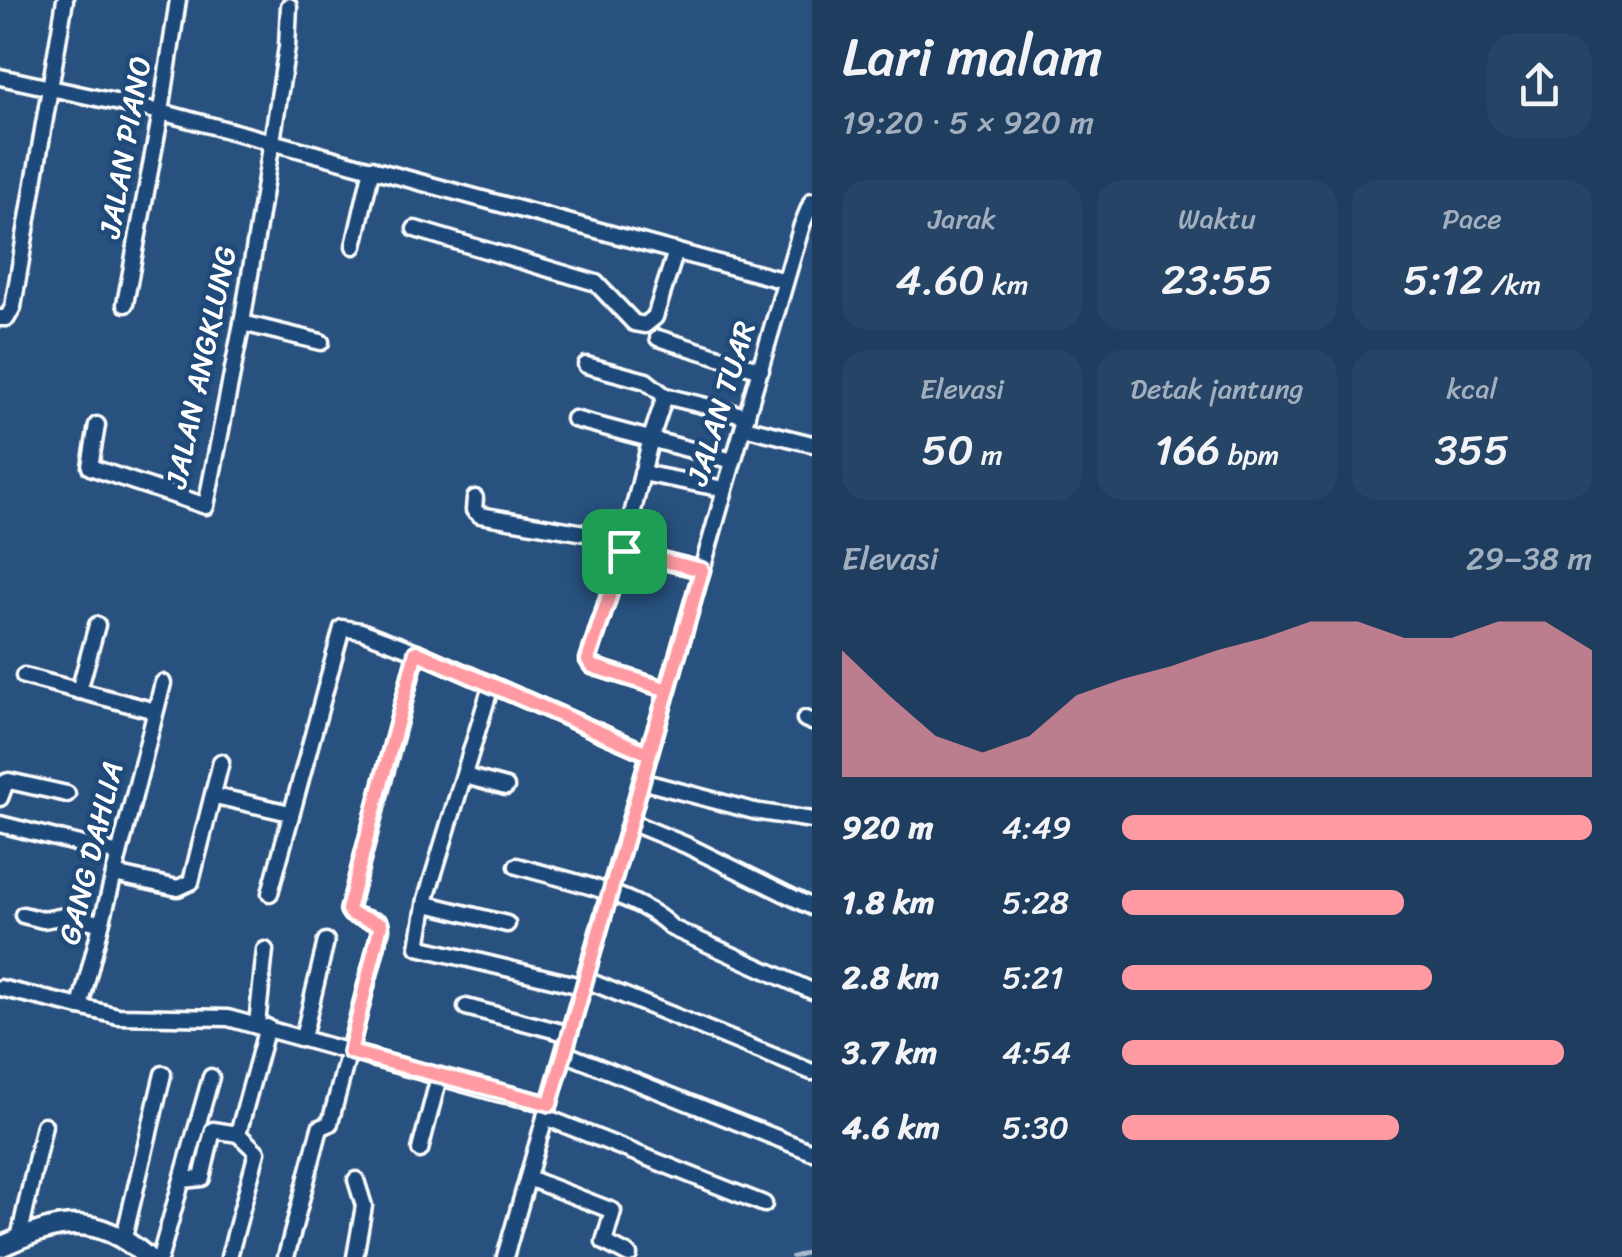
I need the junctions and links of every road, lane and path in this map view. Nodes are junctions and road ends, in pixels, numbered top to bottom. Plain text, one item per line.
1 (65, 0) edge
2 (178, 0) edge
3 (289, 6) dead end
4 (0, 76) edge
5 (50, 88) junction
6 (161, 112) junction
7 (272, 141) junction
8 (372, 168) junction
9 (812, 201) edge
10 (415, 230) dead end
11 (354, 246) dead end
12 (676, 252) junction
13 (785, 282) junction
14 (125, 304) dead end
15 (0, 318) edge
16 (242, 322) junction
17 (658, 338) dead end
18 (322, 342) dead end
19 (586, 365) dead end
20 (761, 370) junction
21 (665, 396) junction
22 (574, 419) dead end
23 (746, 422) junction
24 (98, 425) dead end
25 (650, 438) junction
26 (812, 444) edge
27 (733, 461) junction
28 (642, 473) junction
29 (724, 489) junction
30 (475, 498) dead end
31 (624, 546) junction
32 (702, 570) junction
33 (97, 625) dead end
34 (416, 652) junction
35 (24, 676) dead end
36 (163, 683) dead end
37 (491, 686) junction
38 (668, 690) junction
39 (80, 691) junction
40 (155, 712) junction
41 (647, 753) junction
42 (221, 762) dead end
43 (465, 776) junction
44 (641, 782) junction
45 (506, 787) dead end
46 (67, 794) dead end
47 (214, 796) junction
48 (0, 798) edge
49 (290, 813) junction
50 (812, 820) edge
51 (630, 822) junction
52 (0, 824) edge
53 (119, 854) junction
54 (517, 866) dead end
55 (114, 874) junction
56 (270, 893) dead end
57 (611, 894) junction
58 (427, 904) junction
59 (812, 907) edge
60 (23, 915) dead end
61 (101, 924) junction
62 (507, 924) dead end
63 (326, 941) dead end
64 (265, 950) dead end
65 (585, 983) junction
66 (0, 988) edge
67 (812, 991) edge
68 (466, 1006) dead end
69 (80, 1008) junction
70 (262, 1026) junction
71 (570, 1034) junction
72 (303, 1038) junction
73 (350, 1052) junction
74 (564, 1053) junction
75 (812, 1072) edge
76 (163, 1074) dead end
77 (211, 1076) dead end
78 (440, 1077) junction
79 (548, 1110) junction
80 (44, 1125) dead end
81 (238, 1134) junction
82 (420, 1150) dead end
83 (812, 1152) edge
84 (528, 1178) junction
85 (183, 1180) junction
86 (356, 1180) dead end
87 (764, 1204) dead end
88 (124, 1237) junction
89 (19, 1238) junction
90 (0, 1247) edge
91 (630, 1256) edge
92 (4, 1257) edge
93 (147, 1257) edge
94 (160, 1257) edge
95 (228, 1257) edge
96 (286, 1257) edge
97 (355, 1257) edge
98 (505, 1257) edge

1 - 5 street
2 - 6 street, JALAN PIANO
3 - 7 street, JALAN ANGKLUNG
4 - 5 street
5 - 6 street
5 - 15 street
6 - 7 street
6 - 14 street, JALAN PIANO
7 - 8 street
7 - 16 street, JALAN ANGKLUNG
8 - 11 street
8 - 12 street
9 - 13 street, JALAN TUAR
10 - 12 street
12 - 13 street
13 - 20 street, JALAN TUAR
16 - 18 street
16 - 24 street, JALAN ANGKLUNG
17 - 20 street
19 - 21 street
20 - 23 street, JALAN TUAR
21 - 23 street
21 - 25 street
22 - 25 street
23 - 26 street
23 - 27 street, JALAN TUAR
25 - 27 street
25 - 28 street
27 - 29 street, JALAN TUAR
28 - 29 street
28 - 31 street
29 - 32 street, JALAN TUAR
30 - 31 street
31 - 32 street
31 - 38 street
32 - 38 street, JALAN TUAR
33 - 39 street
34 - 37 street
34 - 49 street
34 - 73 street
35 - 39 street
36 - 40 street, GANG DAHLIA
37 - 41 street
37 - 43 street
38 - 41 street, JALAN TUAR
39 - 40 street
40 - 53 street, GANG DAHLIA
41 - 44 street, JALAN TUAR
42 - 47 street
43 - 45 street
43 - 58 street
44 - 50 street
44 - 51 street, JALAN TUAR
46 - 48 street
47 - 49 street
47 - 55 street
49 - 56 street
51 - 57 street, JALAN TUAR
51 - 59 street
52 - 53 street
53 - 55 street, GANG DAHLIA
54 - 57 street
55 - 61 street, GANG DAHLIA
57 - 65 street, JALAN TUAR
57 - 67 street
58 - 62 street
58 - 65 street
60 - 61 street
61 - 69 street, GANG DAHLIA
63 - 72 street
64 - 70 street
65 - 71 street, JALAN TUAR
65 - 75 street
66 - 69 street
68 - 71 street
69 - 70 street
70 - 72 street
70 - 81 street
71 - 74 street, JALAN TUAR
72 - 73 street
73 - 78 street
73 - 96 street
74 - 79 street, JALAN TUAR
74 - 83 street
76 - 88 street
77 - 85 street
78 - 79 street
78 - 82 street
79 - 84 street, JALAN TUAR
79 - 87 street
80 - 89 street
81 - 85 street
81 - 95 street
84 - 91 street
84 - 98 street, JALAN TUAR
85 - 94 street
86 - 97 street
88 - 89 main road
88 - 93 main road
89 - 90 main road
90 - 92 street

